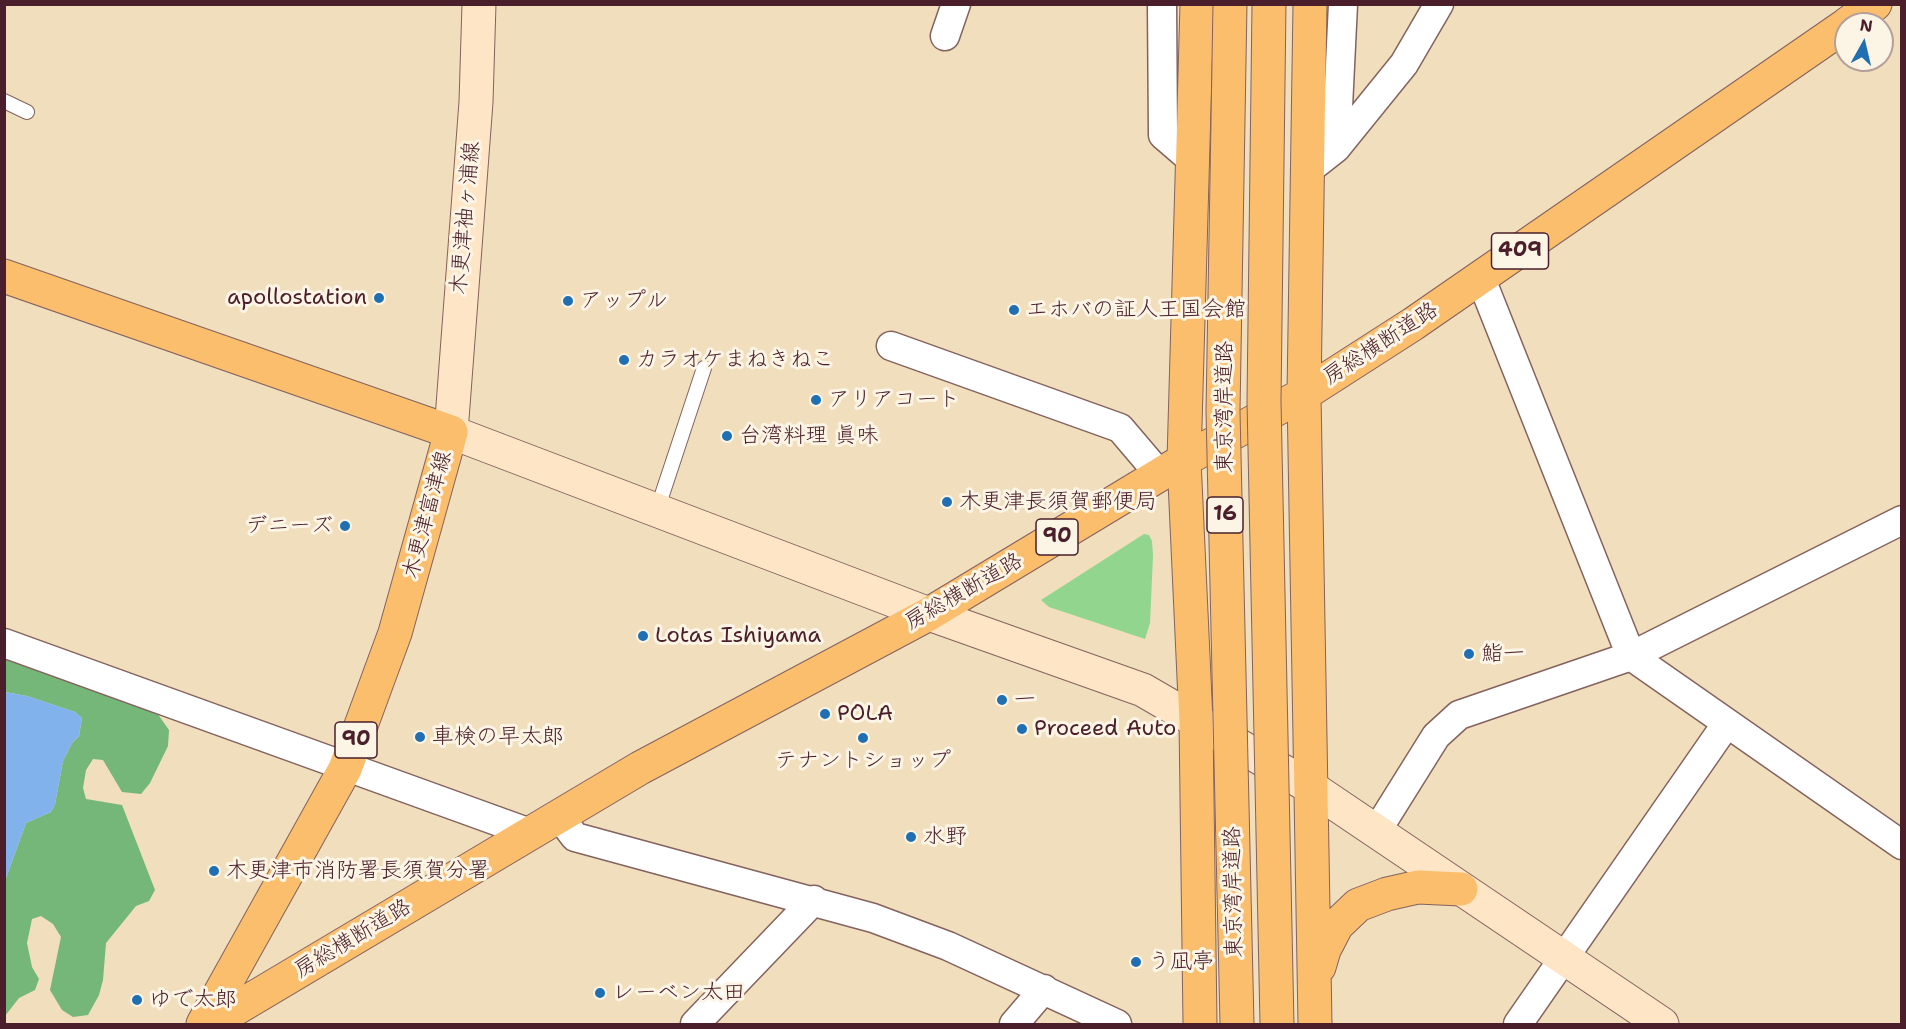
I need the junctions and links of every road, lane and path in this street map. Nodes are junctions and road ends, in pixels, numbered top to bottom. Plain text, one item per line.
1 (480, 4) edge
2 (956, 4) edge
3 (1162, 4) edge
4 (1197, 4) edge
5 (1230, 4) edge
6 (1269, 4) edge
7 (1310, 4) edge
8 (1343, 4) edge
9 (1439, 4) edge
10 (1834, 33) edge
11 (945, 36) dead end
12 (4, 101) edge
13 (27, 112) dead end
14 (1336, 148) junction
15 (1192, 160) junction
16 (1308, 170) junction
17 (4, 276) edge
18 (1481, 279) junction
19 (891, 346) dead end
20 (704, 368) dead end
21 (1304, 394) junction
22 (452, 432) junction
23 (1172, 467) junction
24 (657, 510) junction
25 (1902, 520) edge
26 (929, 614) junction
27 (4, 644) edge
28 (1631, 656) junction
29 (1196, 721) junction
30 (1727, 723) junction
31 (345, 769) junction
32 (1312, 788) junction
33 (559, 816) junction
34 (1376, 832) junction
35 (530, 833) junction
36 (1902, 845) edge
37 (1461, 889) junction
38 (814, 900) junction
39 (1564, 957) junction
40 (1314, 981) junction
41 (1044, 989) junction
42 (203, 1024) edge
43 (210, 1024) edge
44 (695, 1024) edge
45 (1014, 1024) edge
46 (1117, 1024) edge
47 (1200, 1024) edge
48 (1237, 1024) edge
49 (1277, 1024) edge
50 (1315, 1024) edge
51 (1518, 1024) edge
52 (1662, 1024) edge

1 - 22 street, 木更津袖ヶ浦線
2 - 11 street
3 - 15 street
4 - 15 main road, 16
5 - 48 main road, 東京湾岸道路 / 16, bridge
6 - 49 main road, 東京湾岸道路 / 16, bridge
7 - 16 main road
8 - 14 street
9 - 14 street
10 - 18 main road, 房総横断道路 / 409
12 - 13 lane
14 - 16 street
15 - 23 main road, 16
16 - 21 main road
17 - 22 main road, 木更津富津線
18 - 21 main road, 房総横断道路 / 409
18 - 28 street
19 - 23 street
20 - 24 lane
21 - 23 main road, 房総横断道路 / 409
21 - 32 main road
22 - 24 street
22 - 31 main road, 木更津富津線 / 90
23 - 26 main road, 房総横断道路 / 90
23 - 29 main road, 16
24 - 26 street
25 - 28 street
26 - 29 street
26 - 33 main road, 房総横断道路 / 90
27 - 31 street
28 - 30 street
28 - 34 street
29 - 32 street
29 - 47 main road, 16
30 - 36 street
30 - 39 street
31 - 35 street
31 - 42 main road, 木更津富津線 / 90
32 - 34 street
32 - 40 main road
33 - 35 main road, 房総横断道路 / 90
33 - 38 street
34 - 37 street
35 - 43 main road, 房総横断道路 / 90
37 - 39 street
37 - 40 main road
38 - 41 street
38 - 44 street
39 - 51 street
39 - 52 street
40 - 50 main road
41 - 45 street
41 - 46 street

